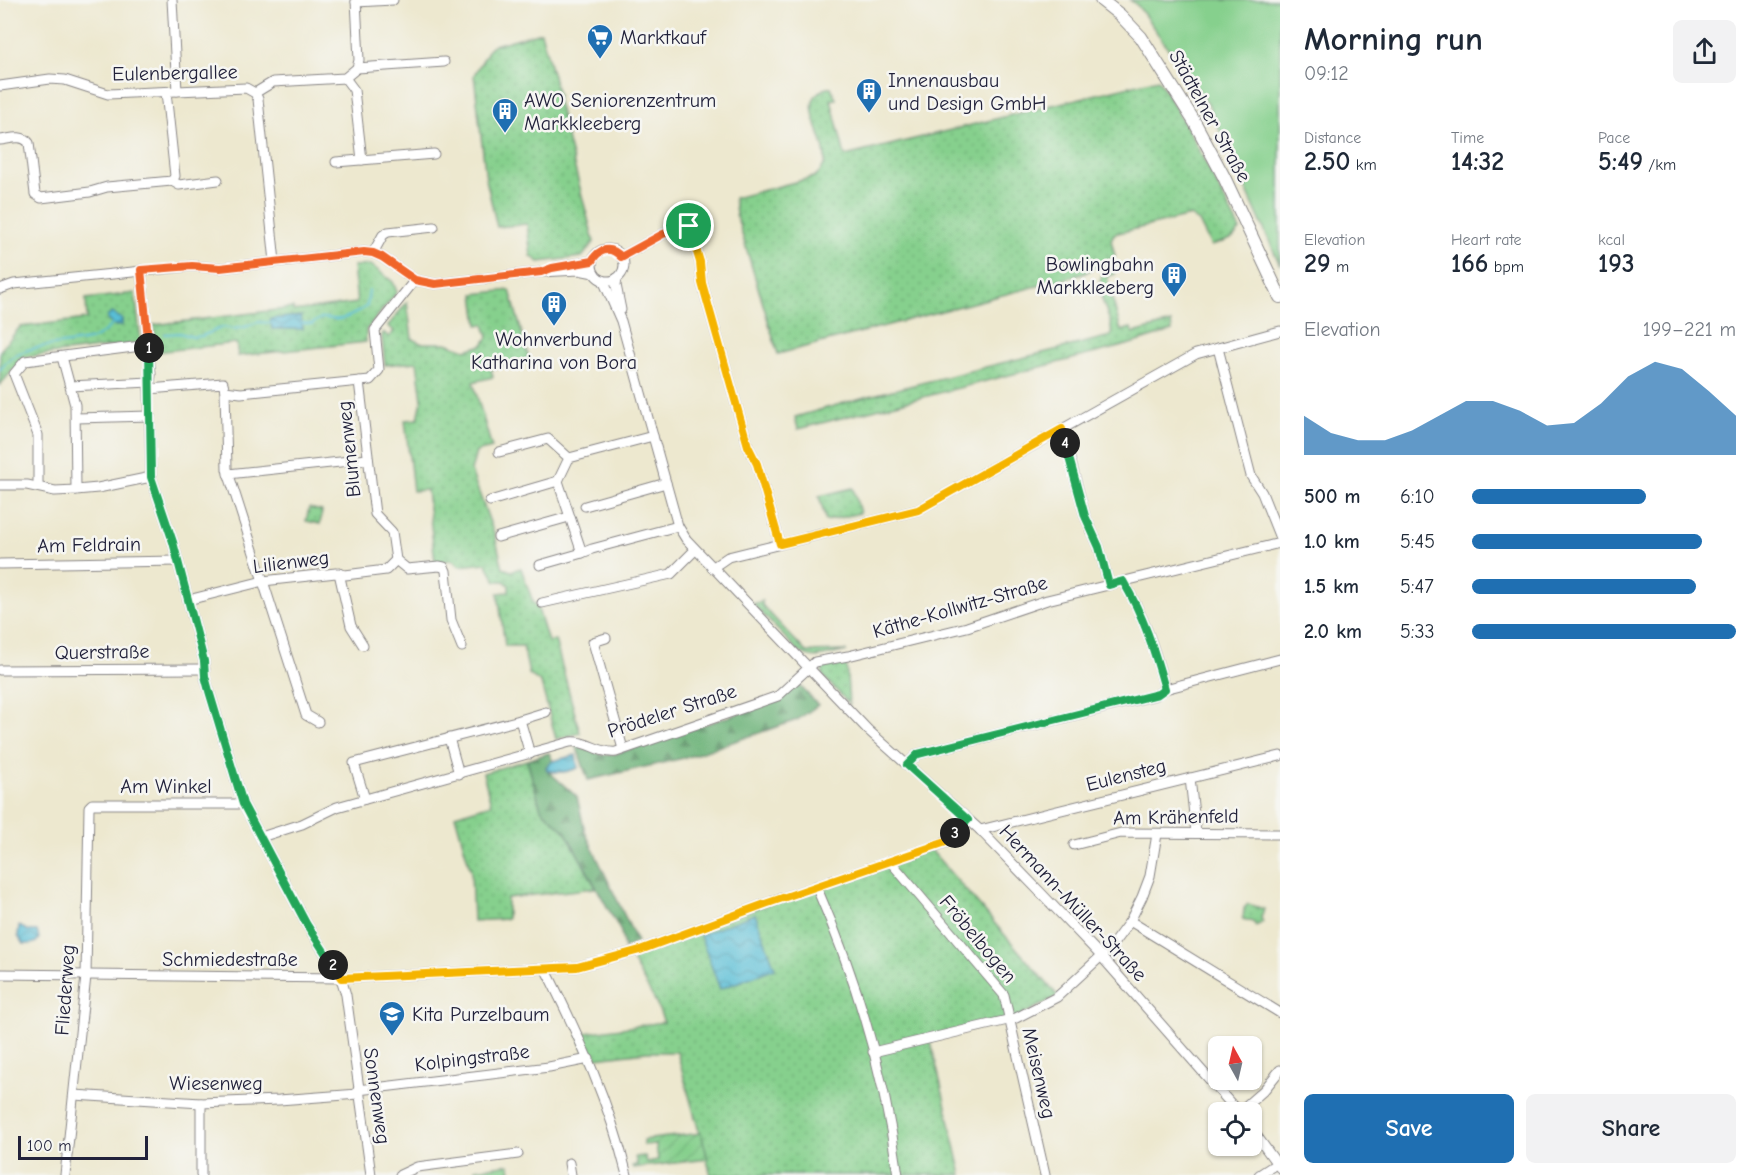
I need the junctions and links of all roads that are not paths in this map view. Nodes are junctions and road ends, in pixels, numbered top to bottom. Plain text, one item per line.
1 (172, 0) edge
2 (393, 0) edge
3 (1101, 0) edge
4 (356, 1) edge
5 (444, 62) dead end
6 (357, 68) junction
7 (345, 78) junction
8 (0, 86) edge
9 (177, 91) junction
10 (166, 92) junction
11 (255, 93) junction
12 (0, 140) edge
13 (434, 154) dead end
14 (362, 160) junction
15 (336, 162) dead end
16 (218, 180) dead end
17 (172, 181) junction
18 (434, 227) dead end
19 (373, 253) junction
20 (621, 257) junction
21 (592, 261) junction
22 (275, 262) junction
23 (141, 270) junction
24 (541, 272) junction
25 (594, 273) junction
26 (617, 278) junction
27 (415, 280) junction
28 (603, 280) junction
29 (0, 289) edge
30 (1280, 297) edge
31 (621, 321) junction
32 (1280, 331) edge
33 (149, 345) junction
34 (1218, 348) junction
35 (62, 357) junction
36 (359, 381) junction
37 (150, 385) junction
38 (70, 386) junction
39 (225, 391) junction
40 (150, 416) junction
41 (76, 418) junction
42 (1062, 429) junction
43 (653, 436) junction
44 (498, 452) dead end
45 (569, 458) junction
46 (368, 459) junction
47 (228, 474) junction
48 (151, 477) junction
49 (558, 481) junction
50 (666, 483) junction
51 (0, 485) edge
52 (38, 486) junction
53 (76, 490) junction
54 (490, 501) dead end
55 (585, 506) dead end
56 (569, 517) junction
57 (678, 526) junction
58 (498, 537) dead end
59 (1280, 540) edge
60 (780, 544) junction
61 (695, 550) junction
62 (582, 553) junction
63 (396, 560) junction
64 (178, 561) junction
65 (0, 564) edge
66 (540, 565) dead end
67 (712, 568) junction
68 (339, 573) junction
69 (263, 581) junction
70 (1123, 581) junction
71 (1109, 585) junction
72 (188, 600) junction
73 (542, 603) dead end
74 (606, 638) dead end
75 (363, 645) dead end
76 (462, 647) dead end
77 (1280, 659) edge
78 (808, 668) junction
79 (205, 669) junction
80 (0, 670) edge
81 (1165, 689) junction
82 (546, 712) dead end
83 (519, 720) junction
84 (318, 722) dead end
85 (449, 738) junction
86 (623, 749) junction
87 (530, 754) junction
88 (1280, 756) edge
89 (907, 765) junction
90 (459, 774) junction
91 (1191, 778) junction
92 (364, 799) junction
93 (243, 804) junction
94 (89, 807) joint
95 (968, 820) junction
96 (980, 830) junction
97 (1196, 833) junction
98 (1157, 834) junction
99 (1280, 834) edge
100 (261, 837) junction
101 (1074, 845) dead end
102 (890, 861) junction
103 (816, 886) junction
104 (1130, 921) junction
105 (1101, 956) junction
106 (546, 970) junction
107 (0, 974) edge
108 (86, 976) junction
109 (341, 978) junction
110 (1280, 1013) edge
111 (1008, 1020) junction
112 (873, 1052) junction
113 (589, 1059) junction
114 (1280, 1070) edge
115 (358, 1092) junction
116 (74, 1095) junction
117 (1229, 1102) edge
118 (1250, 1102) edge
119 (201, 1104) junction
120 (1262, 1143) edge
121 (518, 1154) dead end
122 (569, 1163) dead end
123 (1278, 1166) edge
124 (65, 1175) edge
125 (201, 1175) edge
126 (371, 1175) edge
127 (400, 1175) edge
128 (571, 1175) edge
129 (627, 1175) edge
130 (898, 1175) edge
131 (1045, 1175) edge
132 (1259, 1175) edge

1 - 9 street
2 - 4 street
3 - 30 street, Städtelner Straße
4 - 6 street
5 - 6 street
6 - 7 street
7 - 11 street
7 - 14 street
8 - 10 street, Eulenbergallee
9 - 10 street, Eulenbergallee
9 - 11 street, Eulenbergallee
10 - 17 street
11 - 22 street, Eulenbergallee
12 - 17 street
13 - 14 street
14 - 15 street
16 - 17 street
18 - 19 street
19 - 22 street
19 - 27 street
20 - 21 street
20 - 26 street
20 - 60 street
21 - 24 street
21 - 25 street
22 - 23 street
23 - 29 street
23 - 33 street, Sonnenweg
24 - 25 street
24 - 27 street
25 - 28 street
26 - 28 street
26 - 31 street, Hermann-Müller-Straße
27 - 36 street, Blumenweg
28 - 31 street, Hermann-Müller-Straße
31 - 43 street, Hermann-Müller-Straße
32 - 34 street
33 - 35 street
33 - 37 street, Sonnenweg
34 - 42 street
34 - 59 street
35 - 38 street
35 - 52 street
36 - 39 street
36 - 46 street, Blumenweg
37 - 38 street
37 - 39 street
37 - 40 street, Sonnenweg
38 - 41 street
39 - 47 street
40 - 41 street
40 - 48 street, Sonnenweg
41 - 53 street
42 - 60 street
42 - 71 street
43 - 45 street
43 - 50 street, Hermann-Müller-Straße
44 - 45 street
45 - 49 street
46 - 47 street
46 - 63 street, Blumenweg
47 - 69 street
48 - 53 street
48 - 64 street, Sonnenweg
49 - 54 street
49 - 56 street
50 - 55 street
50 - 57 street, Hermann-Müller-Straße
51 - 52 street
52 - 53 street
56 - 58 street
56 - 62 street
57 - 61 street, Hermann-Müller-Straße
57 - 62 street
59 - 70 street, Käthe-Kollwitz-Straße
60 - 67 street
61 - 67 street, Hermann-Müller-Straße
61 - 73 street
62 - 66 street
63 - 68 street, Lilienweg
63 - 76 street
64 - 65 street, Am Feldrain
64 - 72 street, Sonnenweg
67 - 78 street, Hermann-Müller-Straße
68 - 69 street, Lilienweg
68 - 75 street
69 - 72 street, Lilienweg
69 - 84 street
70 - 71 street, Käthe-Kollwitz-Straße
70 - 81 street
71 - 78 street, Käthe-Kollwitz-Straße
72 - 79 street, Sonnenweg
74 - 86 street
77 - 81 street
78 - 86 street, Prödeler Straße
78 - 89 street, Hermann-Müller-Straße
79 - 80 street, Querstraße
79 - 93 street, Sonnenweg
81 - 89 street
82 - 83 street
83 - 85 street
83 - 87 street
85 - 90 street
85 - 92 street
86 - 87 street, Prödeler Straße
87 - 90 street, Prödeler Straße
88 - 91 street, Eulensteg
89 - 95 street, Hermann-Müller-Straße
90 - 92 street, Prödeler Straße
91 - 96 street, Eulensteg
91 - 97 street
92 - 100 street, Prödeler Straße
93 - 94 street, Am Winkel
93 - 100 street, Sonnenweg
94 - 108 street, Fliederweg
95 - 96 street, Hermann-Müller-Straße
95 - 102 street, Schmiedestraße
96 - 105 street, Hermann-Müller-Straße
97 - 98 street, Am Krähenfeld
97 - 99 street, Am Krähenfeld
98 - 101 street, Am Krähenfeld
98 - 104 street, Meisenweg
100 - 109 street, Sonnenweg
102 - 103 street, Schmiedestraße
102 - 111 street, Fröbelbogen
103 - 106 street, Schmiedestraße
103 - 112 street
104 - 105 street, Meisenweg
104 - 110 street
105 - 111 street, Meisenweg
105 - 117 street, Hermann-Müller-Straße
106 - 109 street, Schmiedestraße
106 - 113 street
107 - 108 street, Schmiedestraße
108 - 109 street, Schmiedestraße
108 - 116 street, Fliederweg
109 - 115 street, Sonnenweg
111 - 112 street
111 - 131 street, Meisenweg
112 - 130 street
113 - 115 street, Kolpingstraße
113 - 129 street
114 - 118 street
115 - 119 street, Wiesenweg
115 - 126 street, Sonnenweg
116 - 119 street, Wiesenweg
116 - 124 street, Fliederweg
119 - 125 street
120 - 123 street
121 - 127 street
122 - 128 street
123 - 132 street

